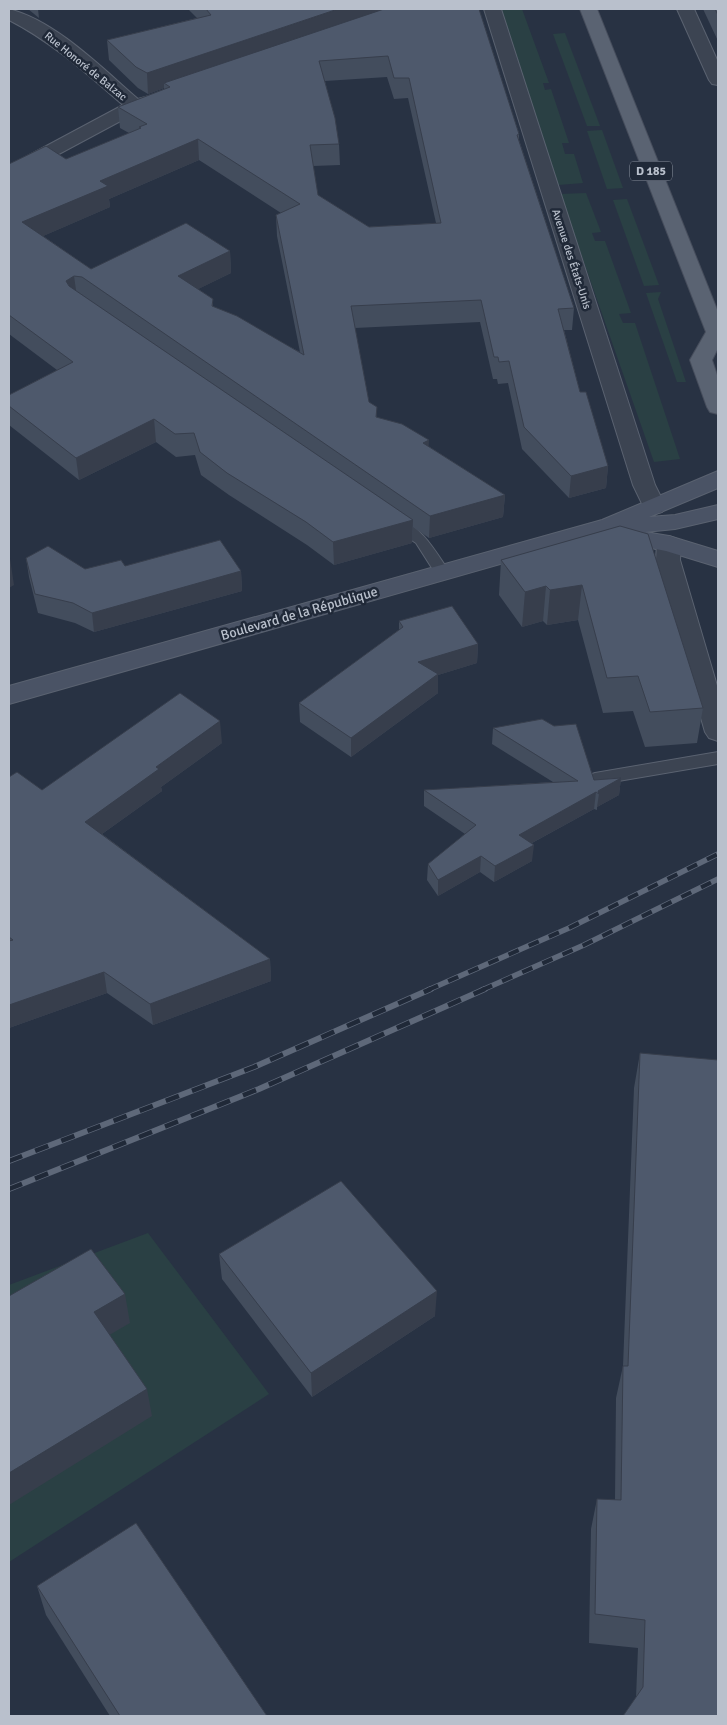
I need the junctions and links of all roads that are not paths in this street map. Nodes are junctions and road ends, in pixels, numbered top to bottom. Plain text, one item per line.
1 (492, 9) edge
2 (588, 9) edge
3 (685, 9) edge
4 (9, 14) edge
5 (718, 80) edge
6 (172, 94) edge
7 (135, 106) junction
8 (9, 173) edge
9 (717, 333) edge
10 (718, 407) edge
11 (718, 478) edge
12 (654, 508) junction
13 (380, 512) edge
14 (718, 512) edge
15 (600, 528) junction
16 (669, 544) junction
17 (718, 559) edge
18 (442, 573) junction
19 (9, 695) edge
20 (718, 732) edge
21 (718, 758) edge
22 (595, 779) edge

1 - 12 street, Avenue des États-Unis
2 - 9 main road, D 185
3 - 5 street
4 - 7 street, Rue Honoré de Balzac
6 - 7 street
7 - 8 street
9 - 10 main road, D 185
11 - 12 main road, Boulevard de la République
12 - 15 main road, Boulevard de la République
13 - 18 lane
14 - 15 main road, Boulevard de la République
15 - 16 main road, Boulevard de la République
15 - 18 main road, Boulevard de la République
16 - 17 main road, Boulevard de la République
16 - 20 street
18 - 19 main road, Boulevard de la République
21 - 22 lane

